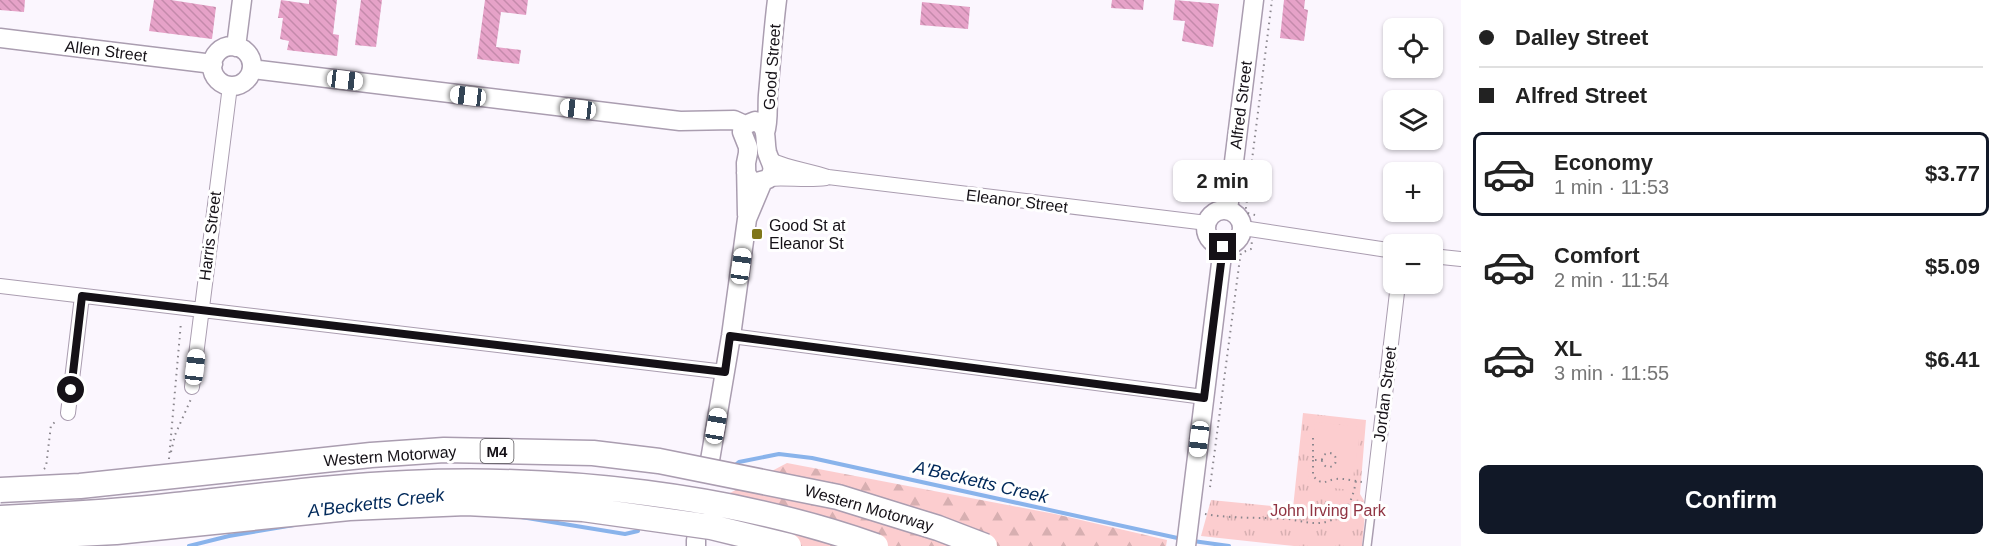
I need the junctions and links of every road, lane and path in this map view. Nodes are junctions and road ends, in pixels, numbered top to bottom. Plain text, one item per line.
1 (242, 0) edge
2 (777, 0) edge
3 (1254, 0) edge
4 (1272, 0) edge
5 (0, 38) edge
6 (237, 47) junction
7 (213, 64) junction
8 (252, 69) junction
9 (230, 86) junction
10 (752, 130) junction
11 (771, 160) junction
12 (746, 173) junction
13 (828, 177) junction
14 (765, 180) junction
15 (1228, 210) junction
16 (747, 219) junction
17 (1249, 222) junction
18 (1207, 223) junction
19 (1223, 247) junction
20 (1383, 248) edge
21 (1251, 249) dead end
22 (1443, 257) edge
23 (1240, 258) dead end
24 (1461, 259) edge
25 (0, 286) edge
26 (1397, 294) edge
27 (82, 296) junction
28 (179, 307) junction
29 (201, 309) junction
30 (730, 336) junction
31 (725, 372) junction
32 (192, 387) joint
33 (1204, 398) junction
34 (68, 413) joint
35 (1313, 438) dead end
36 (1313, 460) junction
37 (1322, 460) junction
38 (709, 466) dead end
39 (39, 474) dead end
40 (1356, 481) junction
41 (1374, 483) junction
42 (0, 490) edge
43 (1372, 505) joint
44 (0, 518) edge
45 (1197, 518) junction
46 (0, 538) edge
47 (789, 546) edge
48 (876, 546) edge
49 (984, 546) edge
50 (1186, 546) edge
51 (1366, 546) edge

1 - 6 main road
2 - 10 main road, Good Street
3 - 15 main road, Alfred Street
4 - 17 path
5 - 7 main road, Allen Street
6 - 7 main road
6 - 8 main road
7 - 9 main road
8 - 9 main road
8 - 10 main road
9 - 29 street, Harris Street
10 - 11 main road
10 - 12 main road
11 - 13 street, Eleanor Street
11 - 14 main road
12 - 14 main road
12 - 16 main road
13 - 14 street, Eleanor Street
13 - 18 street, Eleanor Street
14 - 16 main road
15 - 17 main road
15 - 18 main road
16 - 30 main road
17 - 19 main road
17 - 20 street
18 - 19 main road
19 - 33 main road
21 - 23 path
22 - 24 street
25 - 27 street
26 - 41 street, Jordan Street
27 - 28 street
27 - 34 street
28 - 29 street
28 - 32 path
29 - 31 street
29 - 32 street, Harris Street
30 - 31 main road
30 - 33 street
31 - 38 main road
33 - 45 main road
34 - 39 path
35 - 36 path
36 - 37 path
36 - 40 path
37 - 37 path
40 - 41 path
40 - 45 path
41 - 43 street, Jordan Street
42 - 49 highway, Western Motorway / M4, bridge
43 - 51 lane
44 - 48 highway, Western Motorway / M4, bridge
45 - 50 main road
46 - 47 highway, bridge

